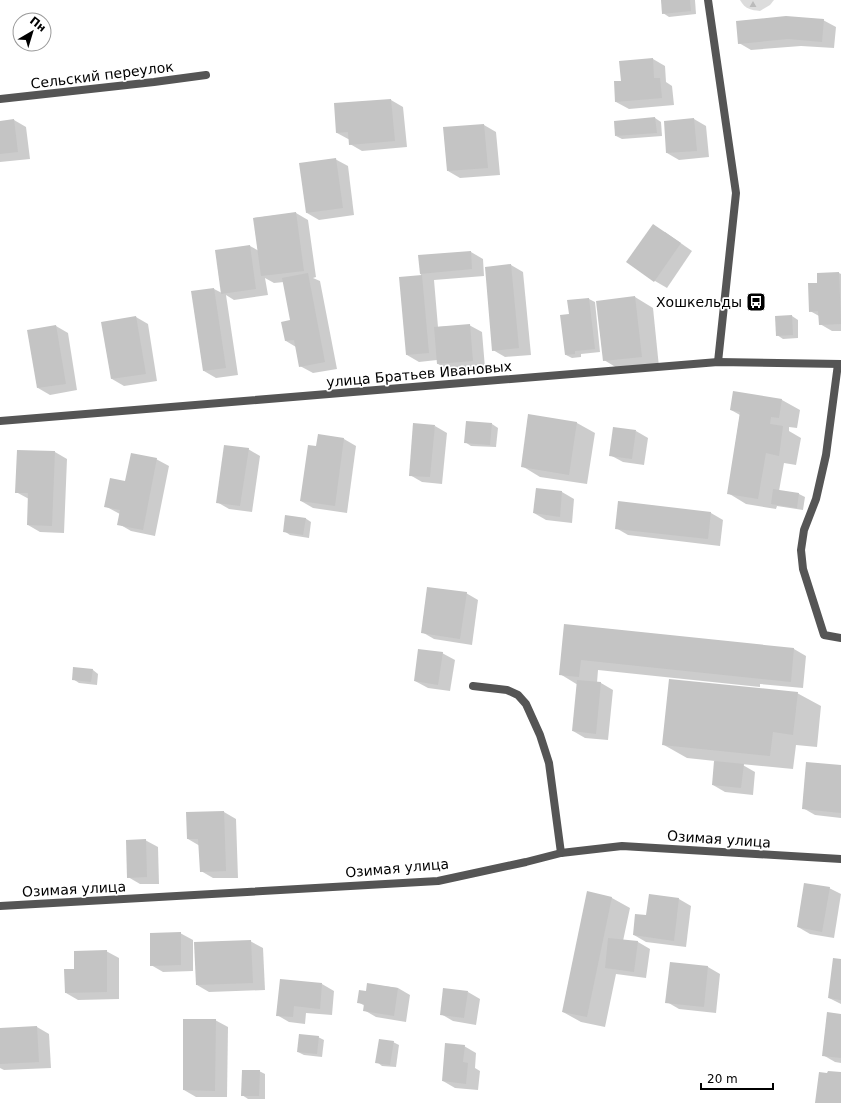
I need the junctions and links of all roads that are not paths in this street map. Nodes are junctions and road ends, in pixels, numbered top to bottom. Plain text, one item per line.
1 (708, 0) edge
2 (206, 75) dead end
3 (0, 99) edge
4 (718, 362) junction
5 (840, 364) edge
6 (0, 421) edge
7 (841, 638) edge
8 (473, 686) dead end
9 (561, 852) junction
10 (841, 859) edge
11 (0, 906) edge

1 - 4 street
2 - 3 street, Сельский переулок
4 - 5 street, улица Братьев Ивановых
4 - 6 street, улица Братьев Ивановых
5 - 7 street
8 - 9 street
9 - 10 street, Озимая улица
9 - 11 street, Озимая улица

